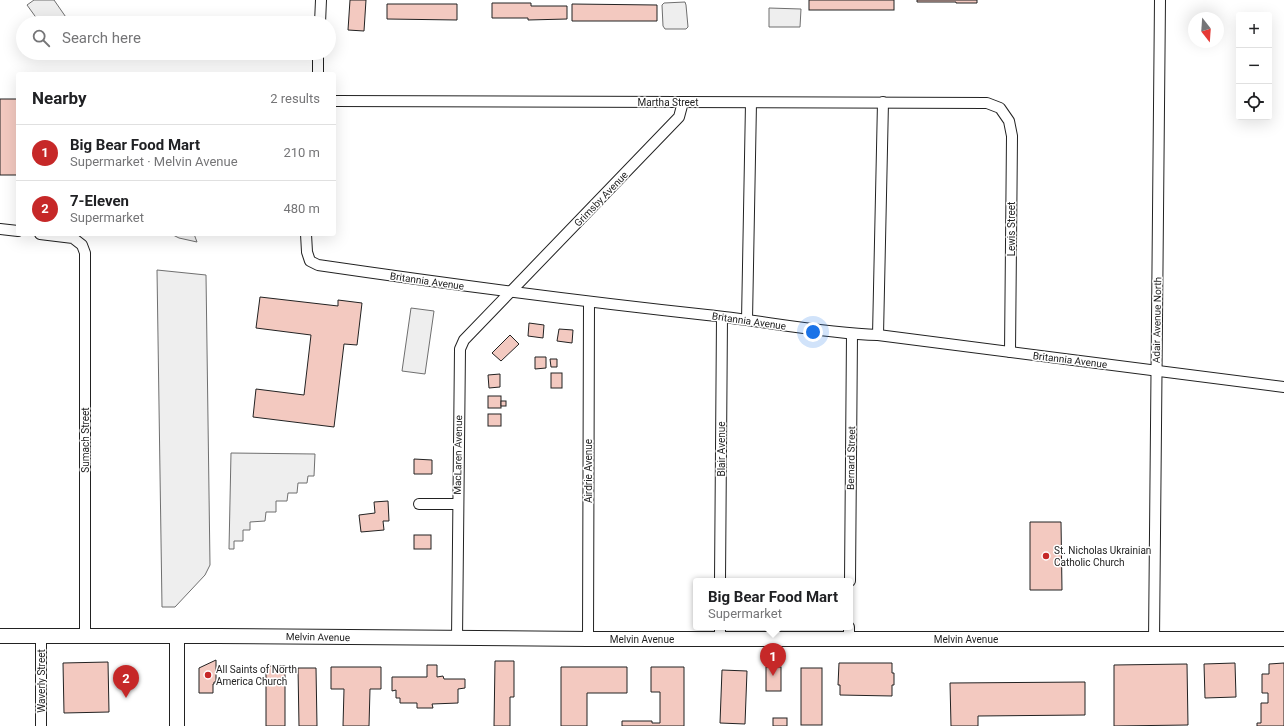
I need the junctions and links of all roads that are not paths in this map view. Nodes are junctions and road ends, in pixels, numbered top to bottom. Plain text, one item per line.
1 (322, 0) edge
2 (1160, 0) edge
3 (321, 16) edge
4 (318, 60) edge
5 (318, 72) edge
6 (336, 100) edge
7 (683, 102) junction
8 (883, 102) junction
9 (751, 103) junction
10 (1000, 108) joint
11 (0, 229) edge
12 (16, 232) edge
13 (56, 236) edge
14 (306, 236) edge
15 (511, 292) junction
16 (589, 302) junction
17 (722, 317) junction
18 (747, 320) junction
19 (852, 334) junction
20 (878, 335) junction
21 (1010, 352) junction
22 (1156, 370) junction
23 (1284, 387) edge
24 (419, 504) dead end
25 (458, 504) junction
26 (720, 578) edge
27 (850, 578) edge
28 (720, 633) edge
29 (849, 633) edge
30 (0, 636) edge
31 (41, 636) junction
32 (177, 636) junction
33 (85, 637) junction
34 (457, 639) junction
35 (588, 639) junction
36 (1284, 639) edge
37 (1154, 640) junction
38 (41, 726) edge
39 (177, 726) edge

1 - 3 street
2 - 22 street, Adair Avenue North
4 - 5 street
6 - 7 street, Martha Street
7 - 9 street, Martha Street
7 - 15 street, Grimsby Avenue
8 - 9 street, Martha Street
8 - 10 street, Martha Street
8 - 20 street
9 - 18 street
10 - 21 street, Lewis Street
11 - 12 street
13 - 33 street, Sumach Street
14 - 15 street, Britannia Avenue
15 - 16 street, Britannia Avenue
15 - 25 street, MacLaren Avenue
16 - 17 street, Britannia Avenue
16 - 35 street, Airdrie Avenue
17 - 18 street, Britannia Avenue
17 - 26 street, Blair Avenue
18 - 19 street, Britannia Avenue
19 - 20 street, Britannia Avenue
19 - 27 street, Bernard Street
20 - 21 street, Britannia Avenue
21 - 22 street, Britannia Avenue
22 - 23 street, Britannia Avenue
22 - 37 street, Adair Avenue North
24 - 25 street
25 - 34 street, MacLaren Avenue
28 - 29 street, Melvin Avenue
28 - 35 street, Melvin Avenue
29 - 37 street, Melvin Avenue
30 - 31 street, Melvin Avenue
31 - 33 street, Melvin Avenue
31 - 38 street, Waverly Street
32 - 33 street, Melvin Avenue
32 - 34 street, Melvin Avenue
32 - 39 street
34 - 35 street, Melvin Avenue
36 - 37 street, Melvin Avenue

